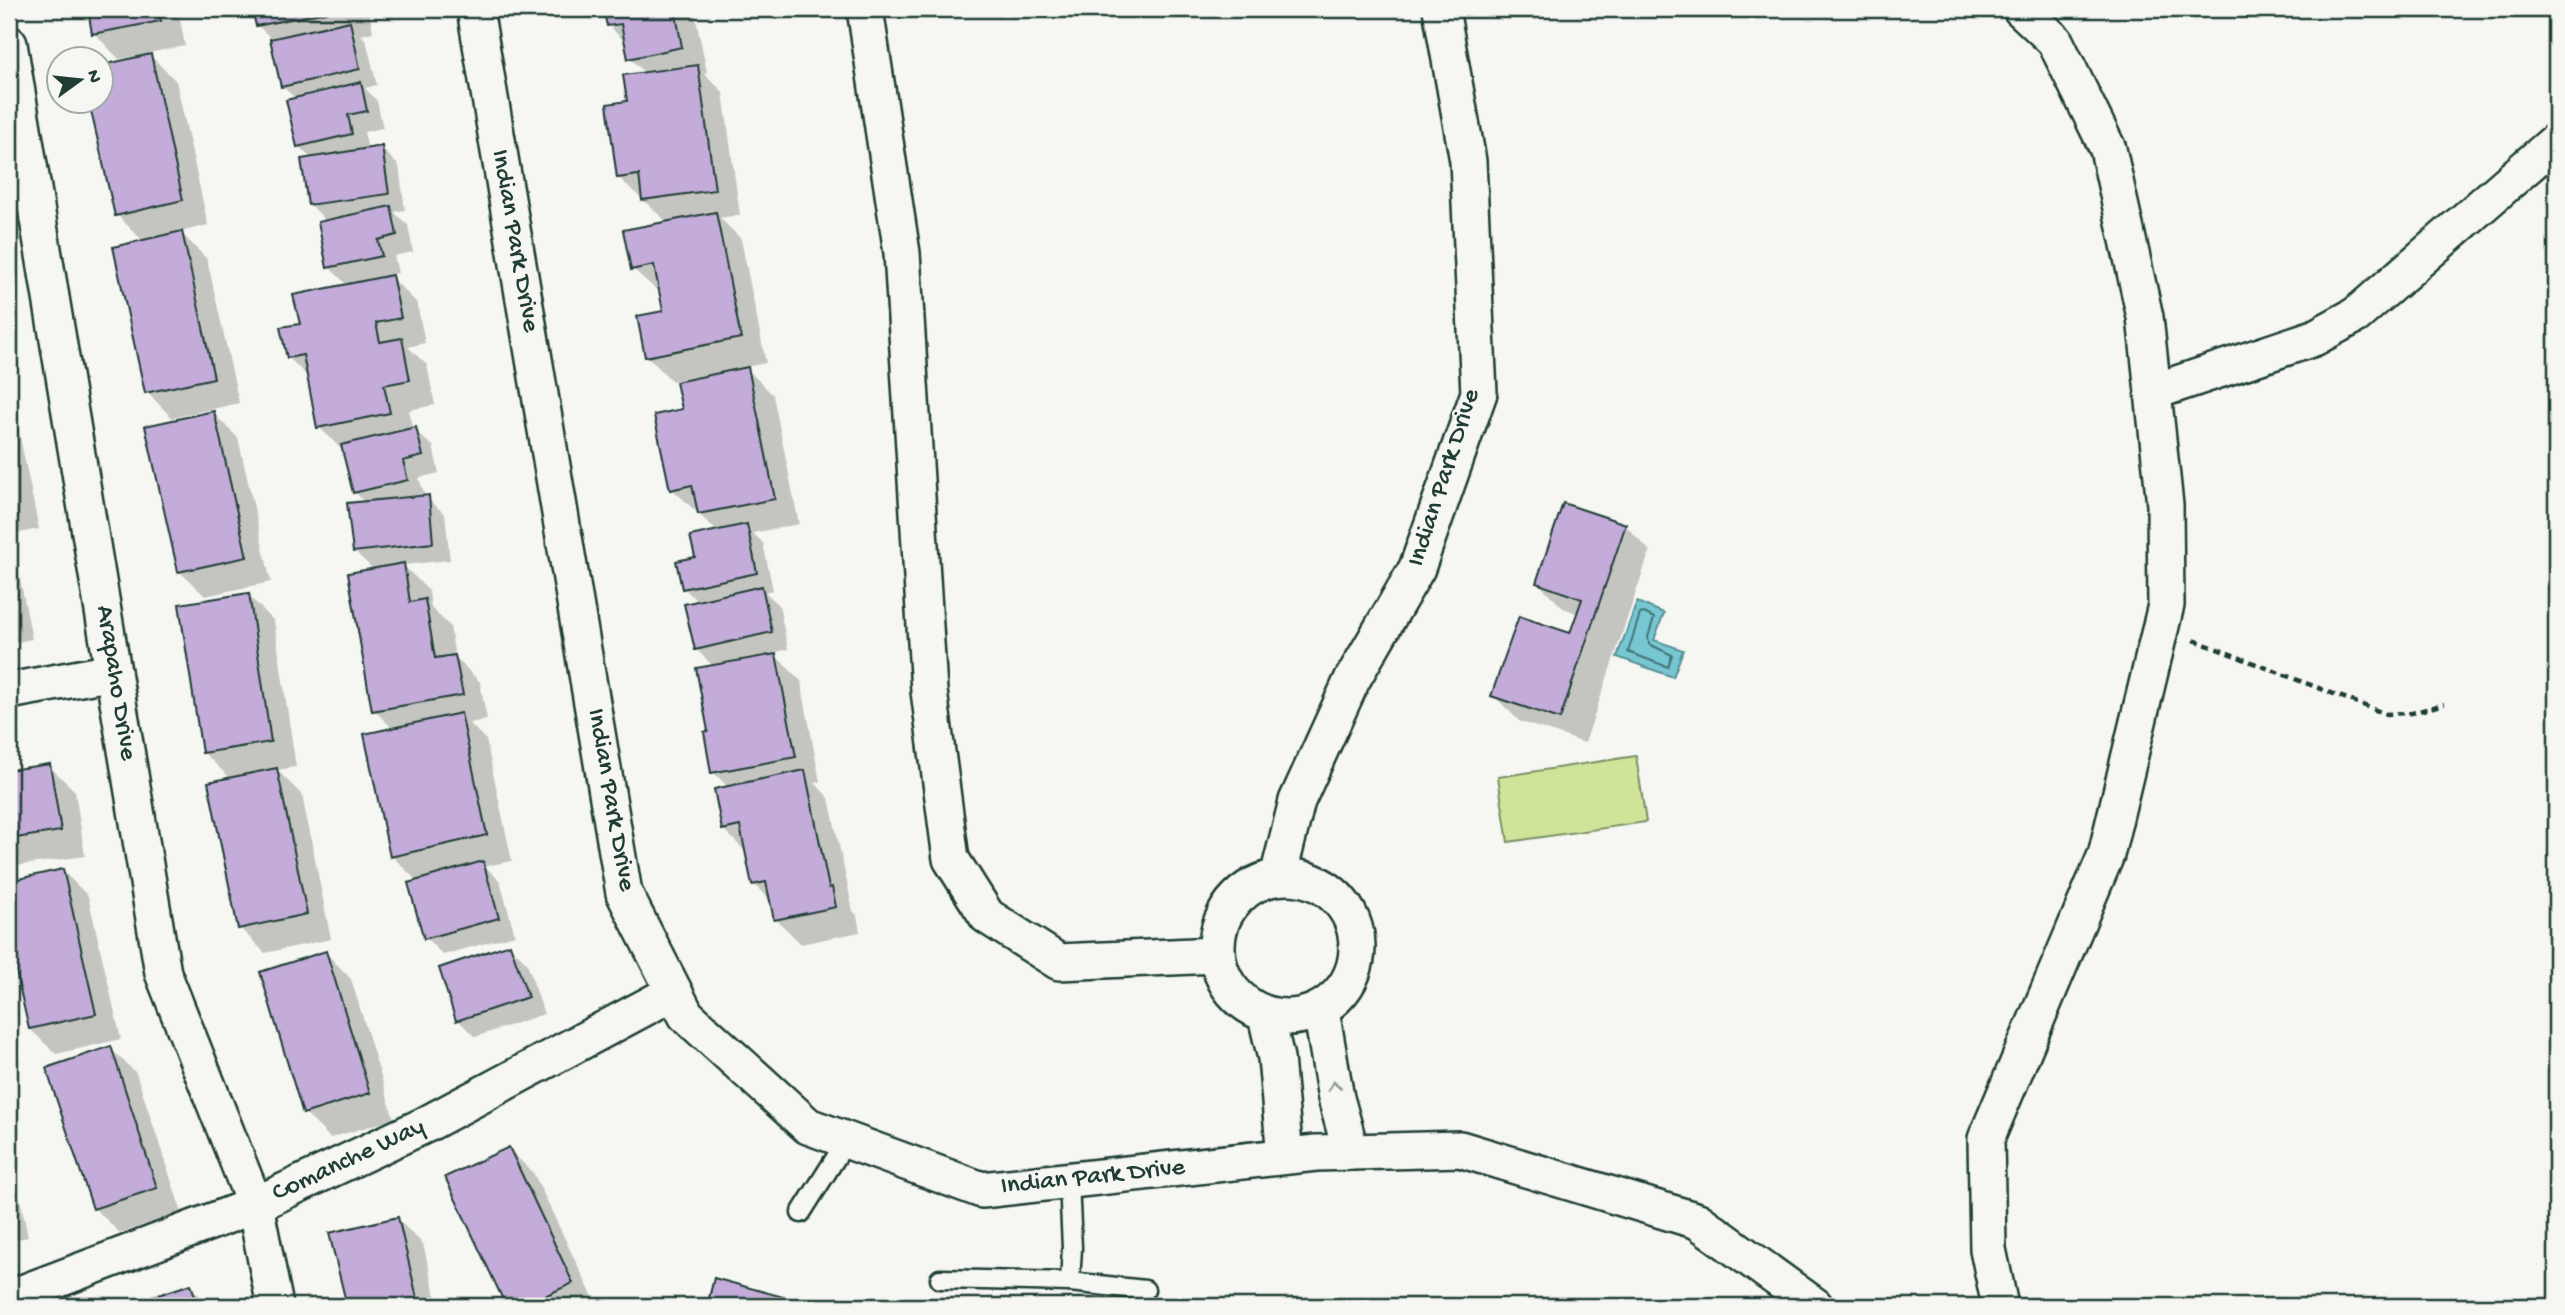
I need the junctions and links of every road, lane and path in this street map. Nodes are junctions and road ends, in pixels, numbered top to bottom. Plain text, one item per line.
1 (475, 9) edge
2 (865, 9) edge
3 (1441, 9) edge
4 (2021, 9) edge
5 (9, 44) edge
6 (2556, 141) edge
7 (2152, 392) junction
8 (2160, 628) junction
9 (113, 671) junction
10 (9, 691) edge
11 (2444, 704) dead end
12 (1278, 877) junction
13 (1216, 955) junction
14 (674, 992) junction
15 (1321, 1010) junction
16 (1266, 1016) junction
17 (847, 1140) junction
18 (1351, 1152) junction
19 (1285, 1156) junction
20 (1069, 1181) junction
21 (255, 1205) junction
22 (801, 1213) dead end
23 (940, 1279) dead end
24 (1070, 1282) junction
25 (1145, 1290) dead end
26 (9, 1297) edge
27 (275, 1306) edge
28 (1815, 1306) edge
29 (2000, 1306) edge

1 - 14 street, Indian Park Drive
2 - 13 street
3 - 12 street, Indian Park Drive
4 - 7 street
5 - 9 street, Arapaho Drive
6 - 7 street
7 - 8 street
8 - 11 path
8 - 29 street
9 - 10 street
9 - 21 street, Arapaho Drive
12 - 13 street
12 - 15 street
13 - 16 street
14 - 17 street, Indian Park Drive
14 - 21 street, Comanche Way
15 - 16 street
18 -> 15 street
16 - 19 street
17 - 20 street, Indian Park Drive
17 - 22 lane
18 - 19 street, Indian Park Drive
18 - 28 street, Indian Park Drive
19 - 20 street, Indian Park Drive
20 - 24 lane
21 - 26 street, Comanche Way
21 - 27 street, Arapaho Drive
23 - 24 lane
24 - 25 lane

